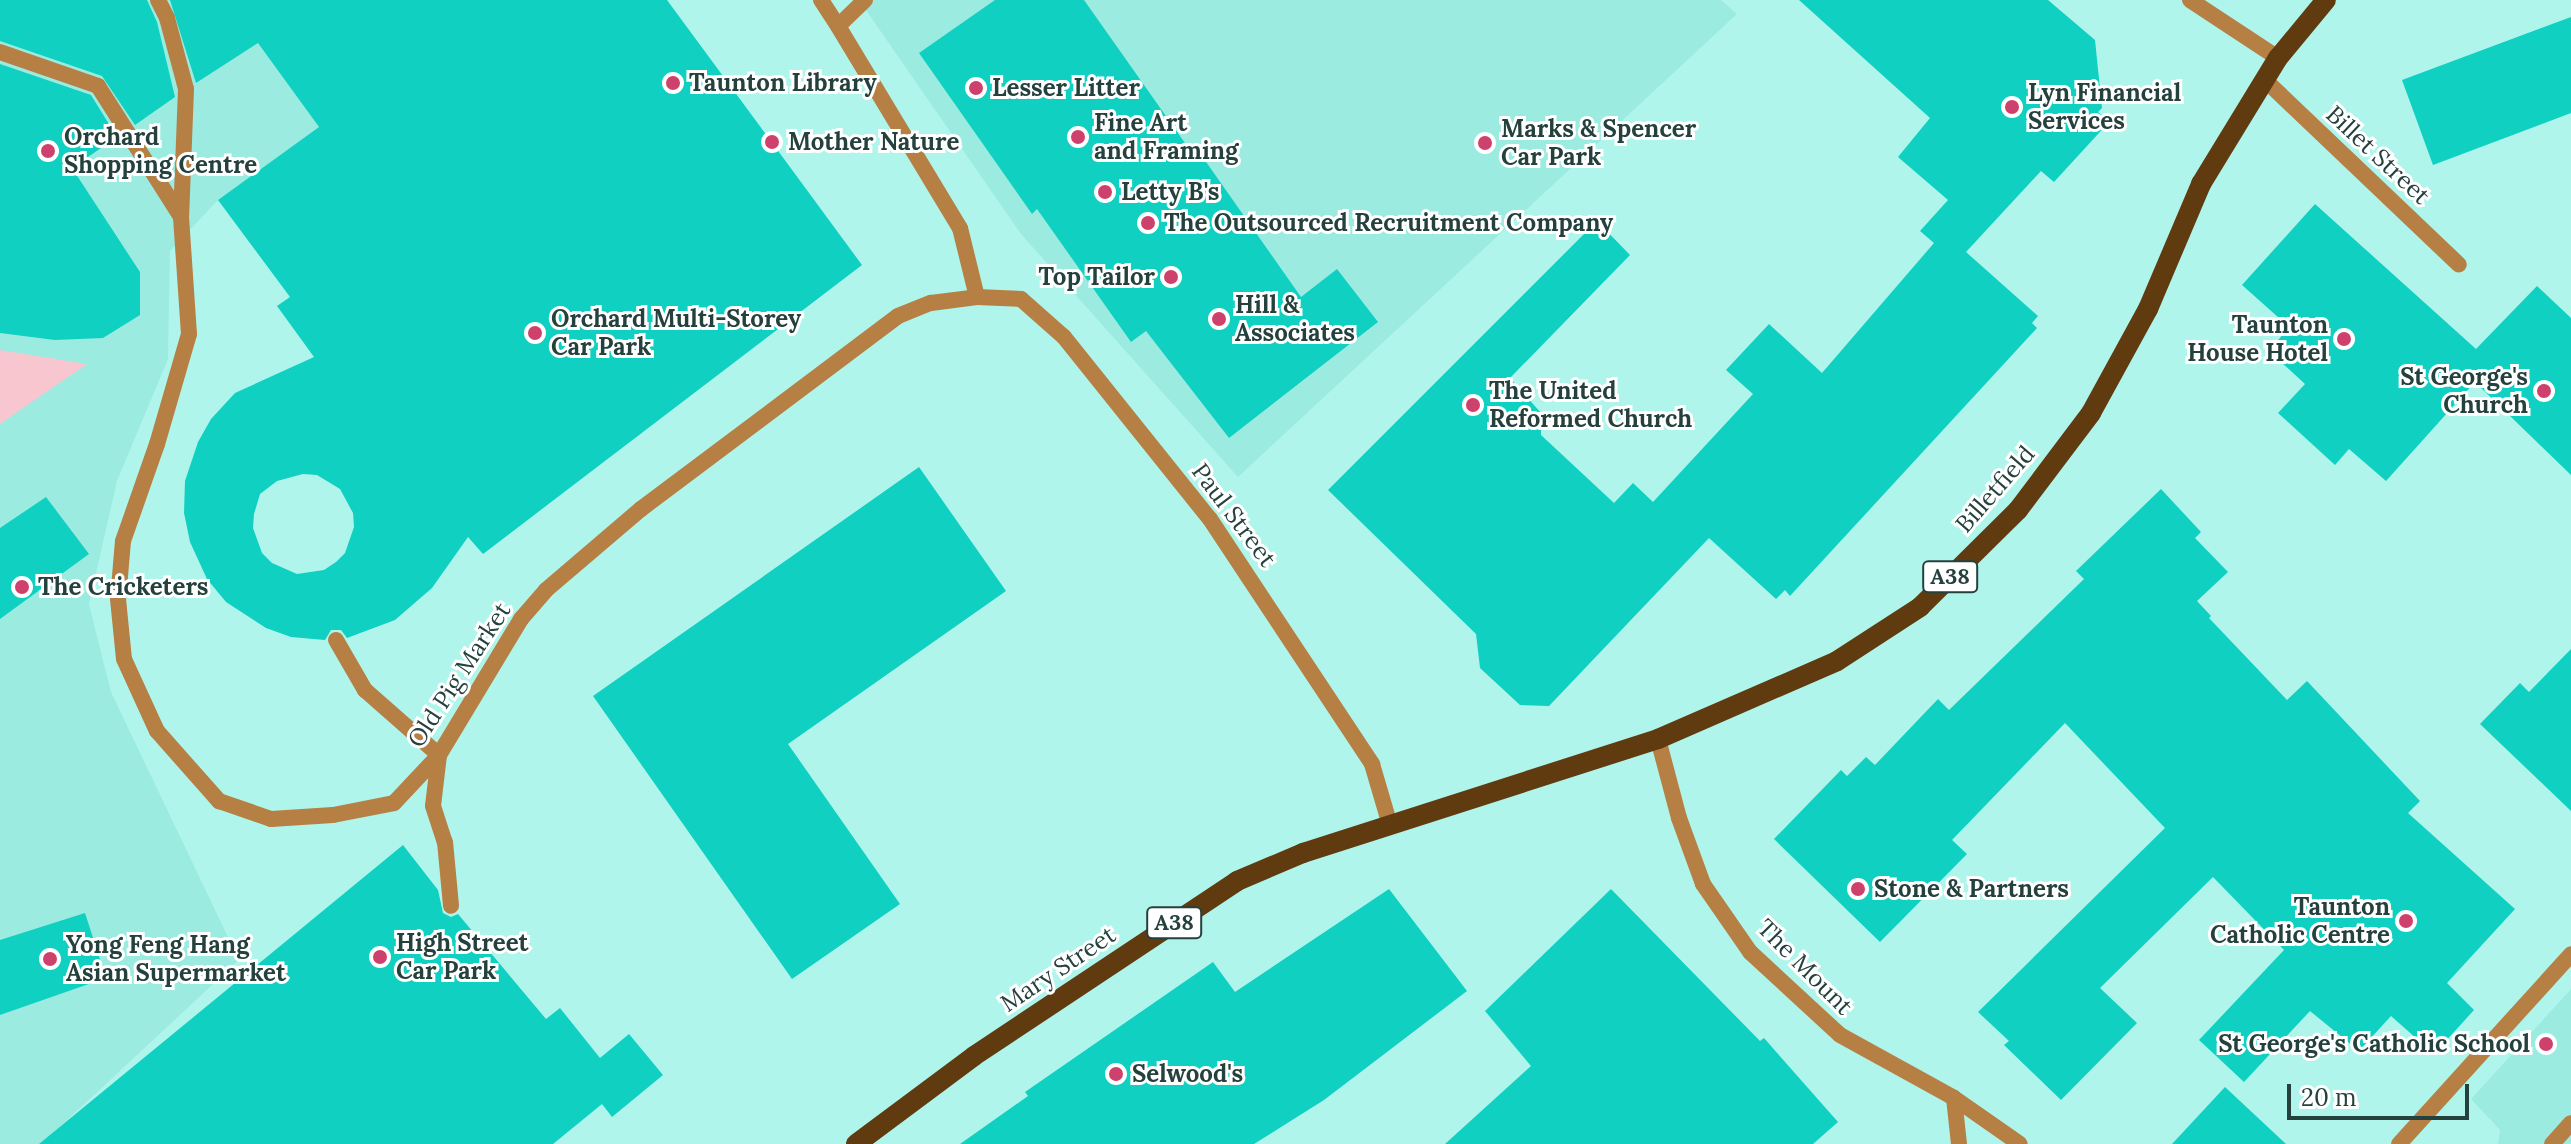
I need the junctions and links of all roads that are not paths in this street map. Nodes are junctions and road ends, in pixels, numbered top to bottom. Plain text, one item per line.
1 (158, 0) edge
2 (821, 0) edge
3 (865, 0) edge
4 (2190, 0) edge
5 (2326, 0) edge
6 (838, 26) junction
7 (0, 52) edge
8 (2278, 58) junction
9 (2264, 79) junction
10 (181, 217) junction
11 (2459, 265) dead end
12 (977, 297) junction
13 (898, 316) joint
14 (336, 640) dead end
15 (1658, 739) junction
16 (439, 755) junction
17 (1390, 825) junction
18 (451, 906) dead end
19 (2571, 954) edge
20 (1954, 1098) junction
21 (2571, 1123) edge
22 (856, 1144) edge
23 (1959, 1144) edge
24 (2020, 1144) edge
25 (2399, 1144) edge
26 (2552, 1144) edge

1 - 10 street, Old Pig Market
2 - 6 street
3 - 6 street
4 - 8 street
5 - 8 main road, A38
6 - 12 street
7 - 10 street
8 - 9 main road, Billetfield / A38
9 - 11 street, Billet Street
9 - 15 main road, Billetfield / A38
10 - 16 street, Old Pig Market
12 - 13 street, Paul Street
12 - 17 street, Paul Street
13 - 16 street, Old Pig Market
14 - 16 street
15 - 17 main road, Billetfield / A38
15 - 20 street, The Mount
16 - 18 street
17 - 22 main road, Mary Street / A38
19 - 25 street
20 - 23 street
20 - 24 street, The Mount
21 - 26 street

